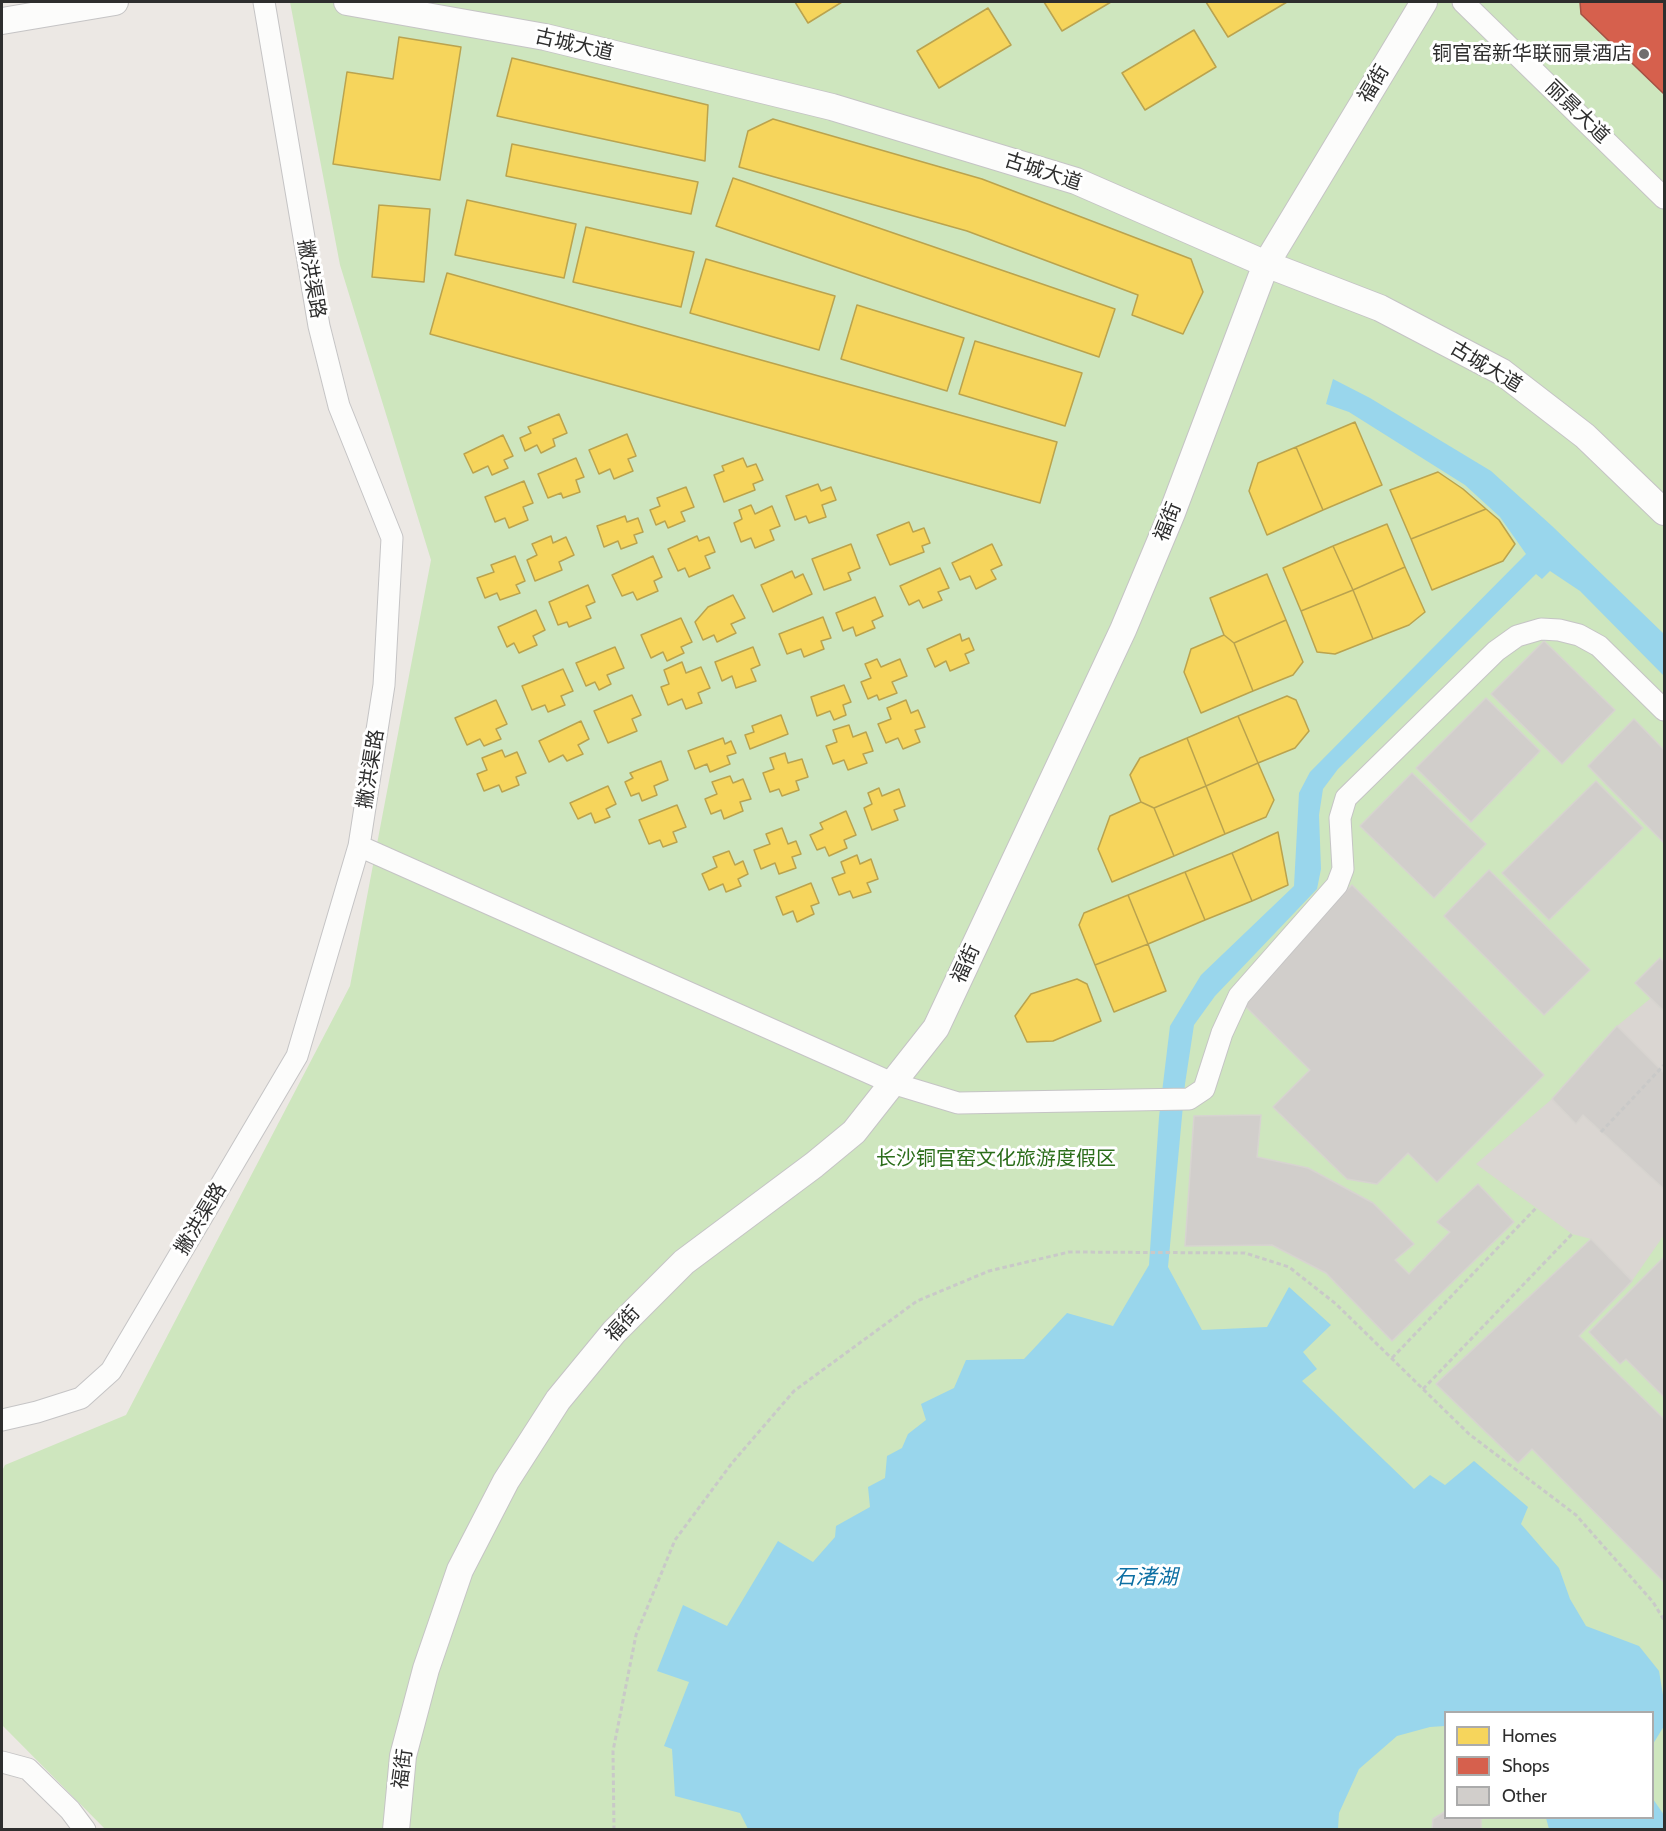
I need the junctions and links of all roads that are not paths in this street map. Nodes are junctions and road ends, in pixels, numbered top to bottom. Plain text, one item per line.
1 (115, 2) edge
2 (264, 2) edge
3 (347, 2) edge
4 (1424, 2) edge
5 (1463, 2) edge
6 (2, 21) edge
7 (1665, 198) edge
8 (1266, 264) junction
9 (1665, 512) edge
10 (1665, 710) edge
11 (358, 846) junction
12 (892, 1083) junction
13 (2, 1420) edge
14 (2, 1762) edge
15 (85, 1830) edge
16 (396, 1830) edge

1 - 6 street
2 - 11 street, 撇洪渠路
3 - 8 street, 古城大道
4 - 8 street, 福街
5 - 7 street, 丽景大道
8 - 9 street, 古城大道
8 - 12 street, 福街
10 - 12 street
11 - 12 street
11 - 13 street, 撇洪渠路
12 - 16 street, 福街
14 - 15 street

